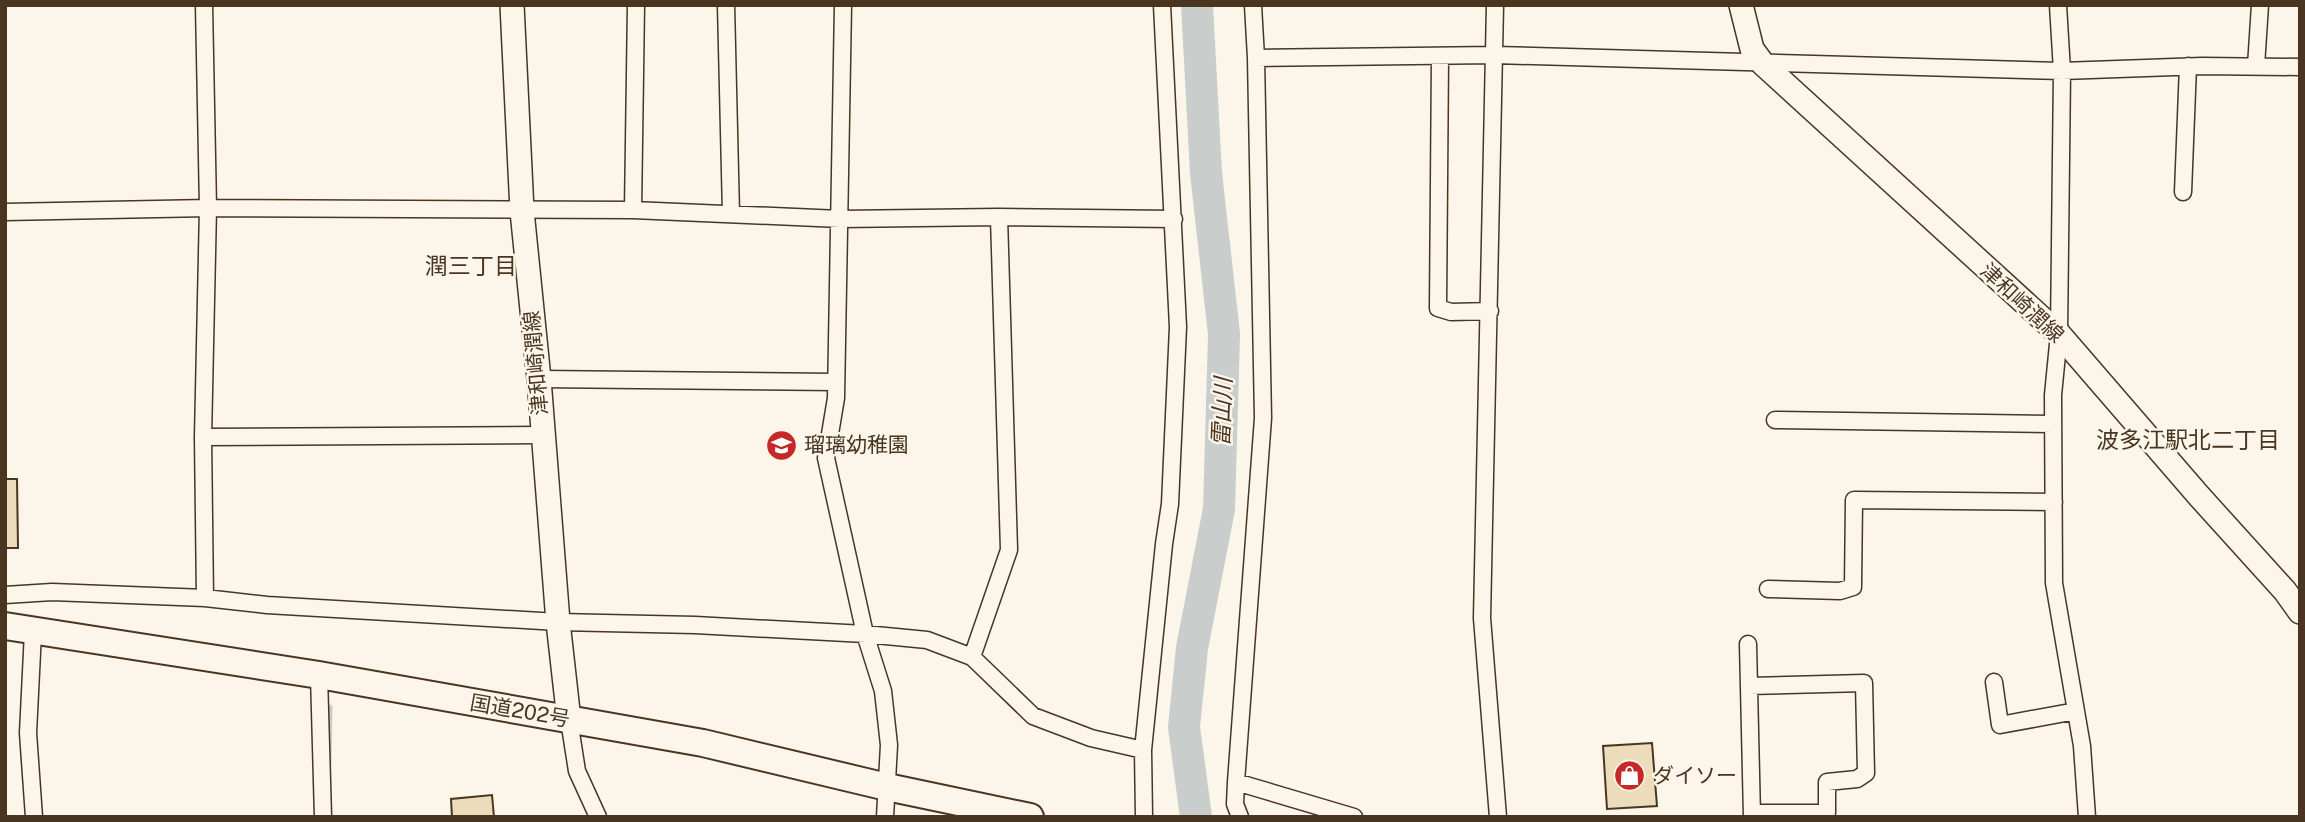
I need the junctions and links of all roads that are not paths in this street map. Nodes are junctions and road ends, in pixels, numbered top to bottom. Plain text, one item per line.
1 (204, 5) edge
2 (512, 5) edge
3 (636, 5) edge
4 (726, 5) edge
5 (843, 5) edge
6 (1162, 5) edge
7 (1253, 5) edge
8 (1495, 5) edge
9 (1741, 5) edge
10 (2057, 5) edge
11 (2260, 5) edge
12 (1495, 55) junction
13 (1440, 56) junction
14 (1256, 58) junction
15 (1763, 64) junction
16 (2188, 66) junction
17 (2256, 66) junction
18 (2300, 67) edge
19 (2062, 71) junction
20 (2183, 192) dead end
21 (208, 208) junction
22 (633, 210) junction
23 (522, 211) junction
24 (5, 212) edge
25 (731, 214) junction
26 (999, 217) junction
27 (840, 219) junction
28 (1174, 219) junction
29 (1490, 312) junction
30 (2059, 334) junction
31 (539, 379) junction
32 (836, 382) junction
33 (1774, 420) dead end
34 (2053, 424) junction
35 (542, 435) junction
36 (203, 437) junction
37 (2053, 502) junction
38 (1768, 589) dead end
39 (5, 595) edge
40 (205, 598) junction
41 (2300, 612) edge
42 (558, 622) junction
43 (5, 626) edge
44 (33, 632) junction
45 (864, 634) junction
46 (1748, 644) dead end
47 (972, 657) junction
48 (319, 675) junction
49 (1994, 682) dead end
50 (1749, 686) junction
51 (2076, 711) junction
52 (569, 720) junction
53 (1143, 750) junction
54 (1236, 782) junction
55 (887, 788) junction
56 (1752, 815) edge
57 (1018, 816) edge
58 (34, 817) edge
59 (323, 817) edge
60 (598, 817) edge
61 (885, 817) edge
62 (1144, 817) edge
63 (1240, 817) edge
64 (1354, 817) edge
65 (1498, 817) edge
66 (2087, 817) edge

1 - 21 street
2 - 23 main road, 津和崎潤線
3 - 22 street
4 - 25 street
5 - 27 street
6 - 28 street
7 - 14 street
8 - 12 street
9 - 15 main road, 津和崎潤線
10 - 19 street
11 - 17 street
12 - 13 street
12 - 15 street
12 - 29 street
13 - 14 street
13 - 29 street
14 - 54 street
15 - 19 street
15 - 30 main road, 津和崎潤線
16 - 17 street
16 - 19 street
16 - 20 street
17 - 18 street
19 - 30 street
21 - 23 street
21 - 24 street
21 - 36 street
22 - 23 street
22 - 25 street
23 - 31 main road, 津和崎潤線
25 - 27 street
26 - 27 street
26 - 28 street
26 - 47 street
27 - 32 street
28 - 53 street
29 - 65 street
30 - 34 street
30 - 41 main road, 津和崎潤線
31 - 32 street
31 - 35 main road, 津和崎潤線
32 - 45 street
33 - 34 street
34 - 37 street
35 - 36 street
35 - 42 main road, 津和崎潤線
36 - 40 street
37 - 38 street
37 - 51 street
39 - 40 street
40 - 42 street
42 - 45 street
42 - 52 main road, 津和崎潤線
43 - 44 highway, 国道202号
44 - 48 highway, 国道202号
44 - 58 street
45 - 47 street
45 - 55 street
46 - 50 street
47 - 53 street
48 - 52 highway, 国道202号
48 - 59 street
49 - 51 street
50 - 56 street
50 - 56 street
51 - 66 street
52 - 55 highway, 国道202号
52 - 60 street
53 - 62 street
54 - 63 street
54 - 64 street
55 - 57 highway, 国道202号
55 - 61 street

